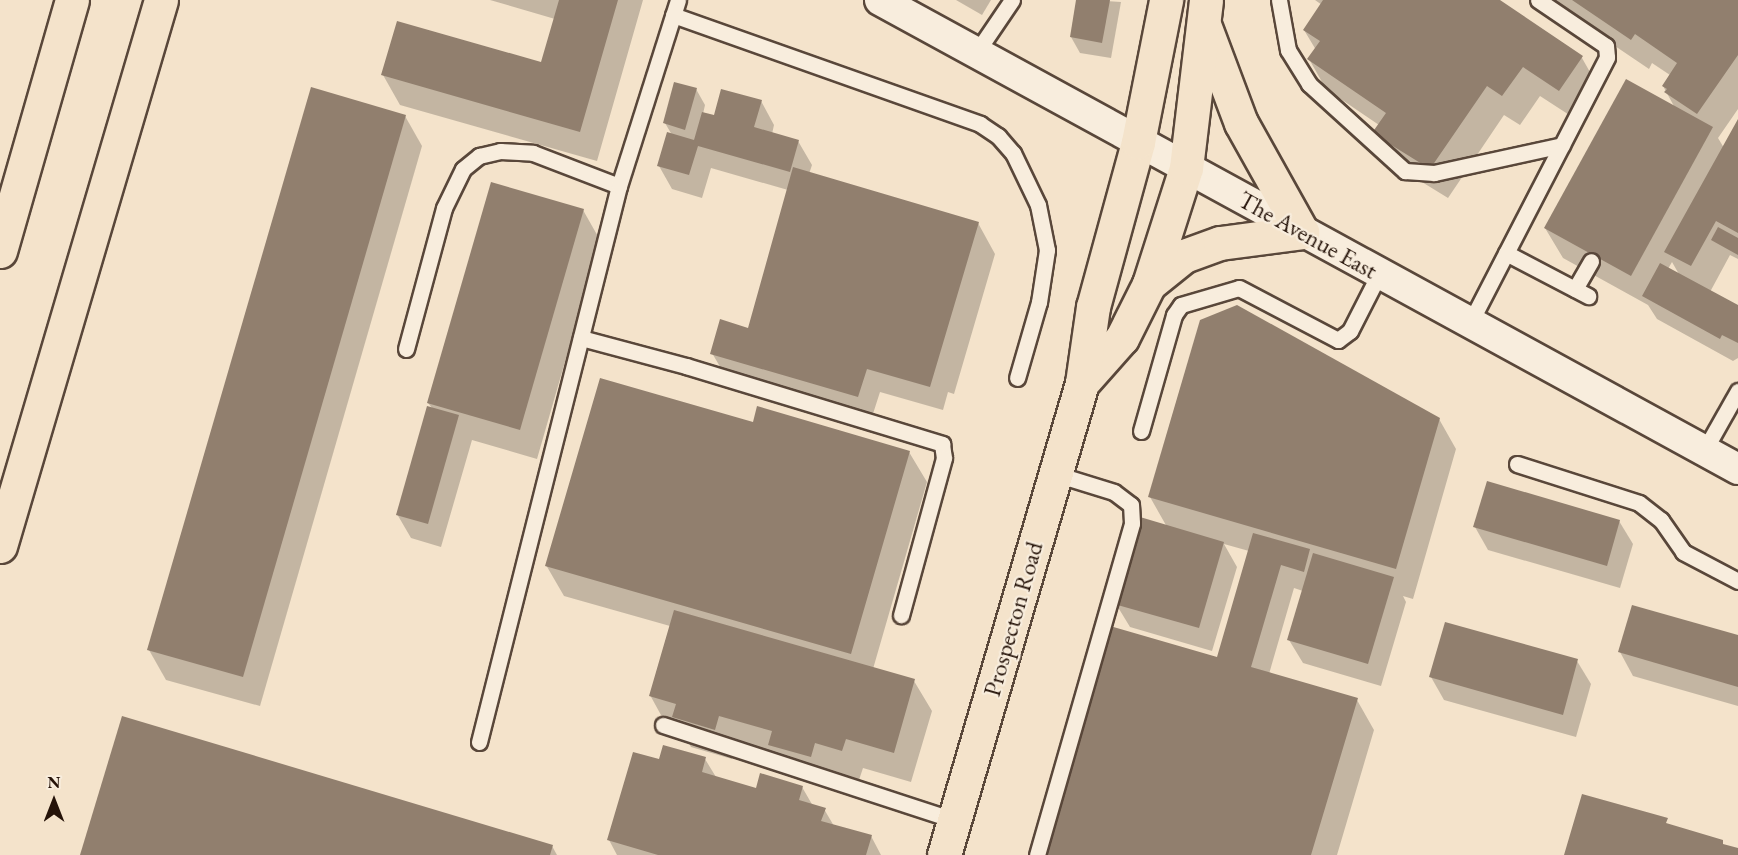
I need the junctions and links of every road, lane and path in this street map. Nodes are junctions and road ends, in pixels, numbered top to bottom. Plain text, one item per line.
1 (72, 0) edge
2 (161, 0) edge
3 (678, 0) edge
4 (880, 0) edge
5 (1012, 0) edge
6 (1166, 0) edge
7 (1279, 0) edge
8 (1538, 0) edge
9 (1205, 12) edge
10 (673, 15) junction
11 (976, 53) junction
12 (1138, 142) junction
13 (1562, 145) junction
14 (1186, 168) junction
15 (619, 186) junction
16 (1302, 232) junction
17 (0, 251) edge
18 (1506, 253) junction
19 (1591, 261) dead end
20 (1379, 274) junction
21 (1149, 284) junction
22 (1470, 323) junction
23 (581, 338) junction
24 (406, 349) dead end
25 (1017, 378) dead end
26 (1083, 383) junction
27 (1738, 391) edge
28 (1141, 431) dead end
29 (1704, 451) junction
30 (1517, 464) dead end
31 (1738, 470) edge
32 (1056, 474) junction
33 (0, 546) edge
34 (1738, 581) edge
35 (902, 615) dead end
36 (663, 725) dead end
37 (479, 742) dead end
38 (954, 820) junction
39 (944, 855) edge
40 (1037, 855) edge

1 - 17 main road
2 - 33 main road
3 - 10 lane
4 - 11 street, The Avenue East
5 - 11 lane
6 - 12 main road, Prospecton Road
7 - 13 lane
8 - 13 lane
9 - 14 main road
9 - 16 main road
10 - 15 lane
10 - 25 lane
11 - 12 street, The Avenue East
12 - 14 street, The Avenue East
12 - 26 main road, Prospecton Road
13 - 18 lane
14 - 16 street, The Avenue East
14 - 21 main road
15 - 23 lane
15 - 24 lane
16 - 20 street, The Avenue East
16 - 21 main road
18 - 19 lane
18 - 22 lane
20 - 22 street, The Avenue East
20 - 28 lane
21 - 26 main road
22 - 29 street, The Avenue East
23 - 35 lane
23 - 37 lane
26 - 32 main road, Prospecton Road
27 - 29 lane
29 - 31 street, The Avenue East
30 - 34 lane
32 - 38 main road, Prospecton Road
32 - 40 lane
36 - 38 lane
38 - 39 main road, Prospecton Road

